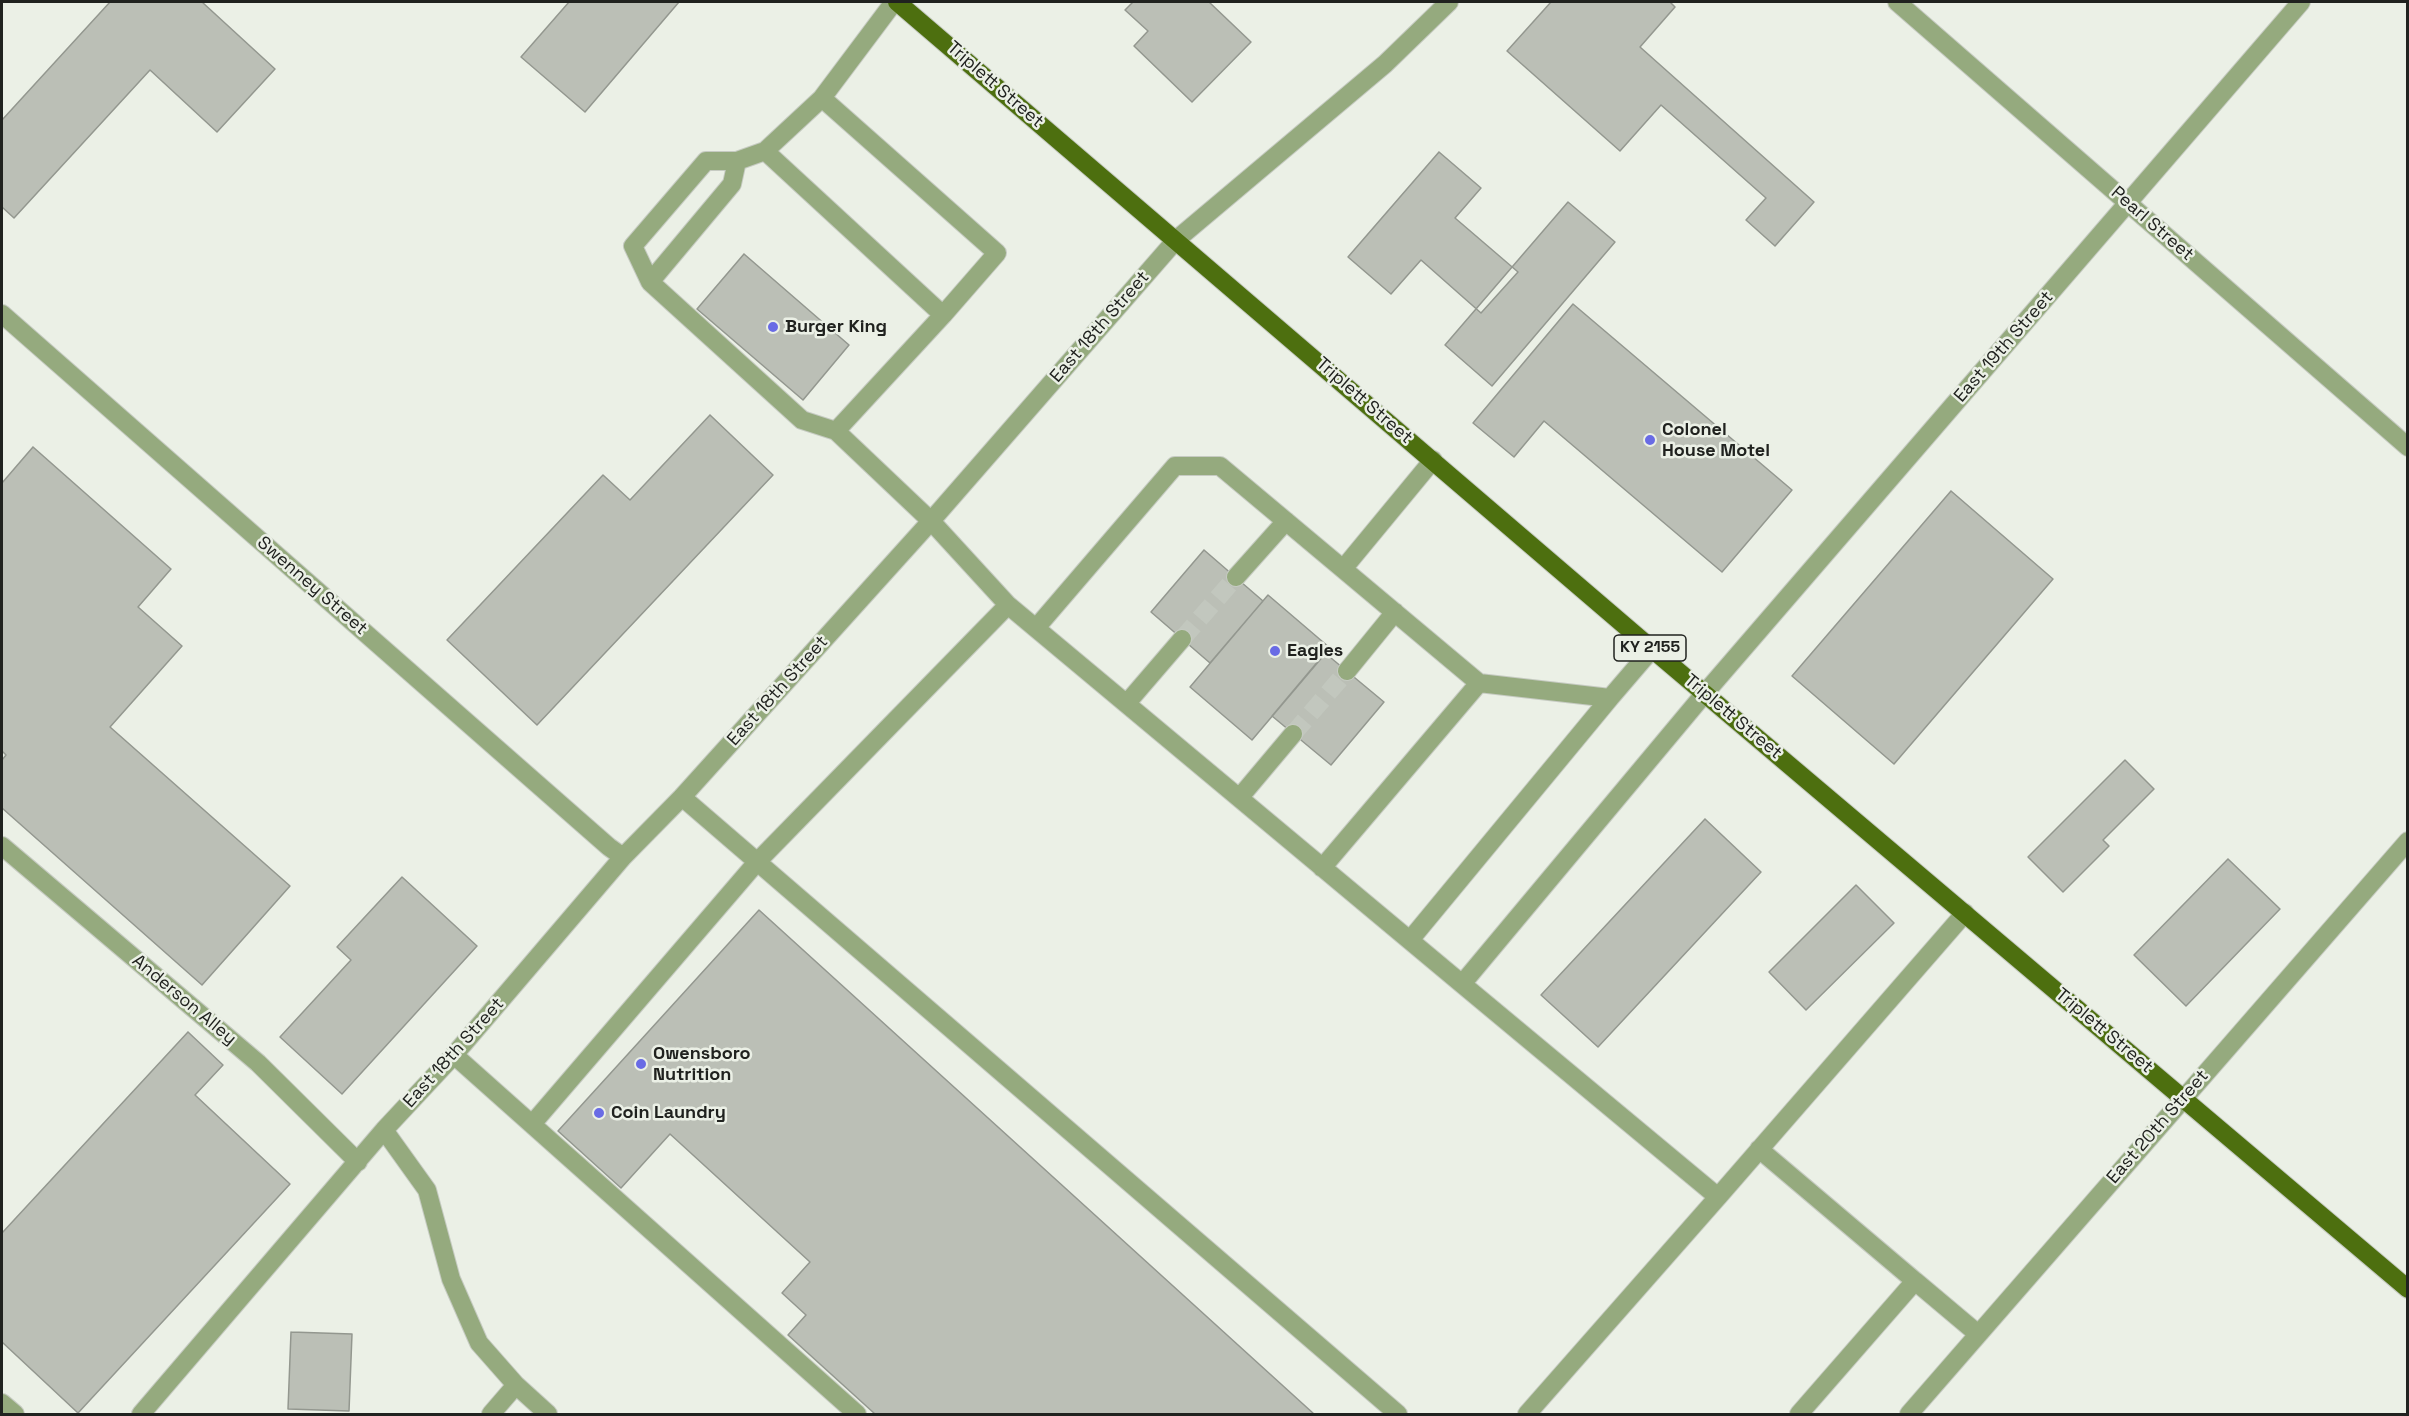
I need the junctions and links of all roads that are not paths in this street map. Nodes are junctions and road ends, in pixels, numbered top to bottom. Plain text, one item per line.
1 (896, 2) edge
2 (1449, 2) edge
3 (1897, 2) edge
4 (2301, 2) edge
5 (822, 98) junction
6 (765, 151) junction
7 (737, 161) junction
8 (2128, 203) junction
9 (1176, 240) junction
10 (650, 282) junction
11 (2, 314) edge
12 (943, 315) junction
13 (836, 431) junction
14 (2408, 447) edge
15 (1433, 460) junction
16 (931, 521) junction
17 (1286, 521) junction
18 (1343, 569) junction
19 (1236, 577) tunnel mouth
20 (1008, 605) junction
21 (1395, 612) junction
22 (1036, 628) junction
23 (1182, 639) tunnel mouth
24 (1652, 649) junction
25 (1347, 671) tunnel mouth
26 (1479, 683) junction
27 (1705, 693) junction
28 (1611, 698) junction
29 (1127, 703) junction
30 (1293, 734) tunnel mouth
31 (1240, 796) junction
32 (682, 797) junction
33 (2408, 841) edge
34 (2, 846) edge
35 (623, 857) junction
36 (757, 862) junction
37 (1322, 868) junction
38 (1965, 913) junction
39 (1410, 940) junction
40 (1462, 984) junction
41 (454, 1055) junction
42 (2183, 1098) junction
43 (533, 1123) junction
44 (384, 1130) junction
45 (1759, 1149) junction
46 (358, 1162) junction
47 (1718, 1197) junction
48 (1915, 1281) junction
49 (2408, 1289) edge
50 (1978, 1334) junction
51 (516, 1385) junction
52 (2, 1403) edge
53 (15, 1414) edge
54 (141, 1414) edge
55 (491, 1414) edge
56 (548, 1414) edge
57 (857, 1414) edge
58 (1398, 1414) edge
59 (1527, 1414) edge
60 (1799, 1414) edge
61 (1909, 1414) edge

1 - 5 street
1 - 9 main road, Triplett Street / KY 2155
2 - 9 street, East 18th Street
3 - 8 street, Pearl Street
4 - 8 street, East 19th Street
5 - 6 street
5 - 12 street
6 - 7 street
6 - 12 street
7 - 10 street
7 - 10 street
8 - 14 street, Pearl Street
8 - 27 street, East 19th Street
9 - 15 main road, Triplett Street / KY 2155
9 - 16 street, East 18th Street
10 - 13 street
11 - 35 street, Swenney Street
12 - 13 street
13 - 16 street
15 - 18 street
15 - 24 main road, Triplett Street / KY 2155
16 - 20 street
16 - 32 street, East 18th Street
17 - 18 street
17 - 19 street
17 - 22 street
18 - 21 street
20 - 22 street
20 - 36 street
21 - 25 street
21 - 26 street
22 - 29 street
23 - 29 street
24 - 27 main road, Triplett Street / KY 2155
24 - 28 street
26 - 28 street
26 - 37 street
27 - 38 main road, Triplett Street / KY 2155
27 - 40 street, East 19th Street
28 - 39 street
29 - 31 street
30 - 31 street
31 - 37 street
32 - 35 street, East 18th Street
32 - 36 street
33 - 42 street, East 20th Street
34 - 46 street, Anderson Alley
35 - 41 street, East 18th Street
36 - 43 street
36 - 58 street
37 - 39 street
38 - 42 main road, Triplett Street / KY 2155
38 - 45 street
39 - 40 street
40 - 47 street
41 - 43 street
41 - 44 street, East 18th Street
42 - 49 main road, Triplett Street / KY 2155
42 - 50 street, East 20th Street
43 - 57 street
44 - 46 street, East 18th Street
44 - 51 street
45 - 47 street
45 - 48 street
46 - 54 street, East 18th Street
47 - 59 street
48 - 50 street
48 - 60 street
50 - 61 street, East 20th Street
51 - 55 street
51 - 56 street
52 - 53 street

